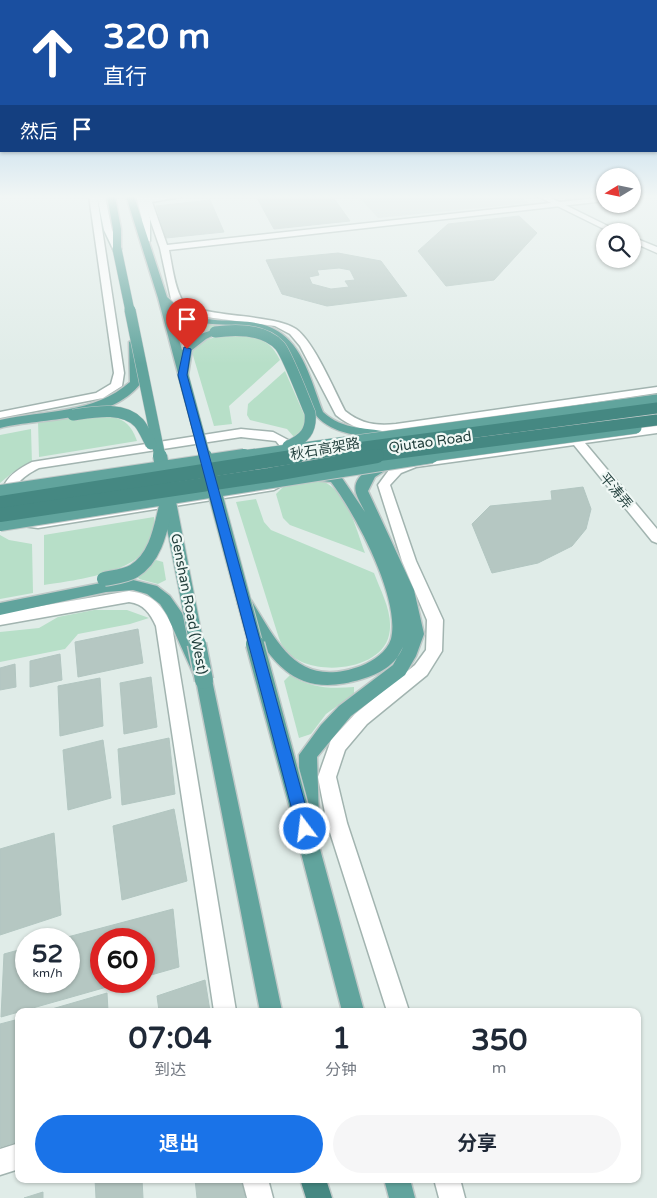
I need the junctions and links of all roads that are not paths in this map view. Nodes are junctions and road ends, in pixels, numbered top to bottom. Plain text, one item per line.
1 (101, 252) edge
2 (117, 252) edge
3 (149, 252) edge
4 (165, 252) edge
5 (163, 298) junction
6 (134, 338) junction
7 (182, 375) junction
8 (657, 390) edge
9 (657, 400) edge
10 (657, 408) edge
11 (0, 415) edge
12 (657, 420) edge
13 (657, 425) edge
14 (0, 426) edge
15 (657, 429) edge
16 (395, 436) junction
17 (578, 442) junction
18 (272, 452) junction
19 (292, 454) junction
20 (158, 456) junction
21 (397, 461) junction
22 (415, 464) junction
23 (305, 476) junction
24 (168, 495) junction
25 (1, 501) edge
26 (0, 524) edge
27 (657, 538) edge
28 (242, 598) junction
29 (0, 600) edge
30 (0, 609) edge
31 (0, 619) edge
32 (204, 680) junction
33 (310, 849) junction
34 (225, 1008) edge
35 (270, 1008) edge
36 (352, 1008) edge
37 (397, 1008) edge
38 (15, 1157) edge
39 (0, 1162) edge
40 (256, 1183) edge
41 (306, 1183) edge
42 (314, 1183) edge
43 (398, 1183) edge
44 (448, 1183) edge
45 (260, 1198) edge
46 (309, 1198) edge
47 (319, 1198) edge
48 (402, 1198) edge
49 (452, 1198) edge

1 - 11 street
2 - 6 main road, Genshan Road (West), bridge
3 - 5 main road
4 - 16 street
5 - 7 main road
5 - 16 main road, bridge
6 - 14 main road, bridge
6 - 20 main road, Genshan Road (West), bridge
7 - 18 main road, bridge
7 - 28 main road, bridge
8 - 16 street
9 - 16 main road, Qiutao Road, bridge
10 - 25 highway, 秋石高架路, bridge
12 - 25 highway, 秋石高架路, bridge
13 - 21 main road, Qiutao Road, bridge
14 - 20 main road, bridge
15 - 17 street
16 - 18 main road, Qiutao Road, bridge
16 - 19 street
16 - 22 street
17 - 22 street
17 - 27 street, 平涛弄
18 - 25 main road, Qiutao Road, bridge
19 - 25 street
19 - 25 street
20 - 24 main road, Genshan Road (West), bridge
21 - 23 main road, Qiutao Road, bridge
21 - 33 main road, bridge
22 - 37 street
23 - 26 main road, Qiutao Road, bridge
23 - 28 main road, bridge
24 - 29 main road, bridge
24 - 32 main road, Genshan Road (West), bridge
28 - 33 main road, bridge
30 - 32 main road, bridge
31 - 34 street
32 - 35 main road, Genshan Road (West)
33 - 36 main road
38 - 39 street
40 - 45 street
41 - 46 main road
42 - 47 highway
43 - 48 main road
44 - 49 street

